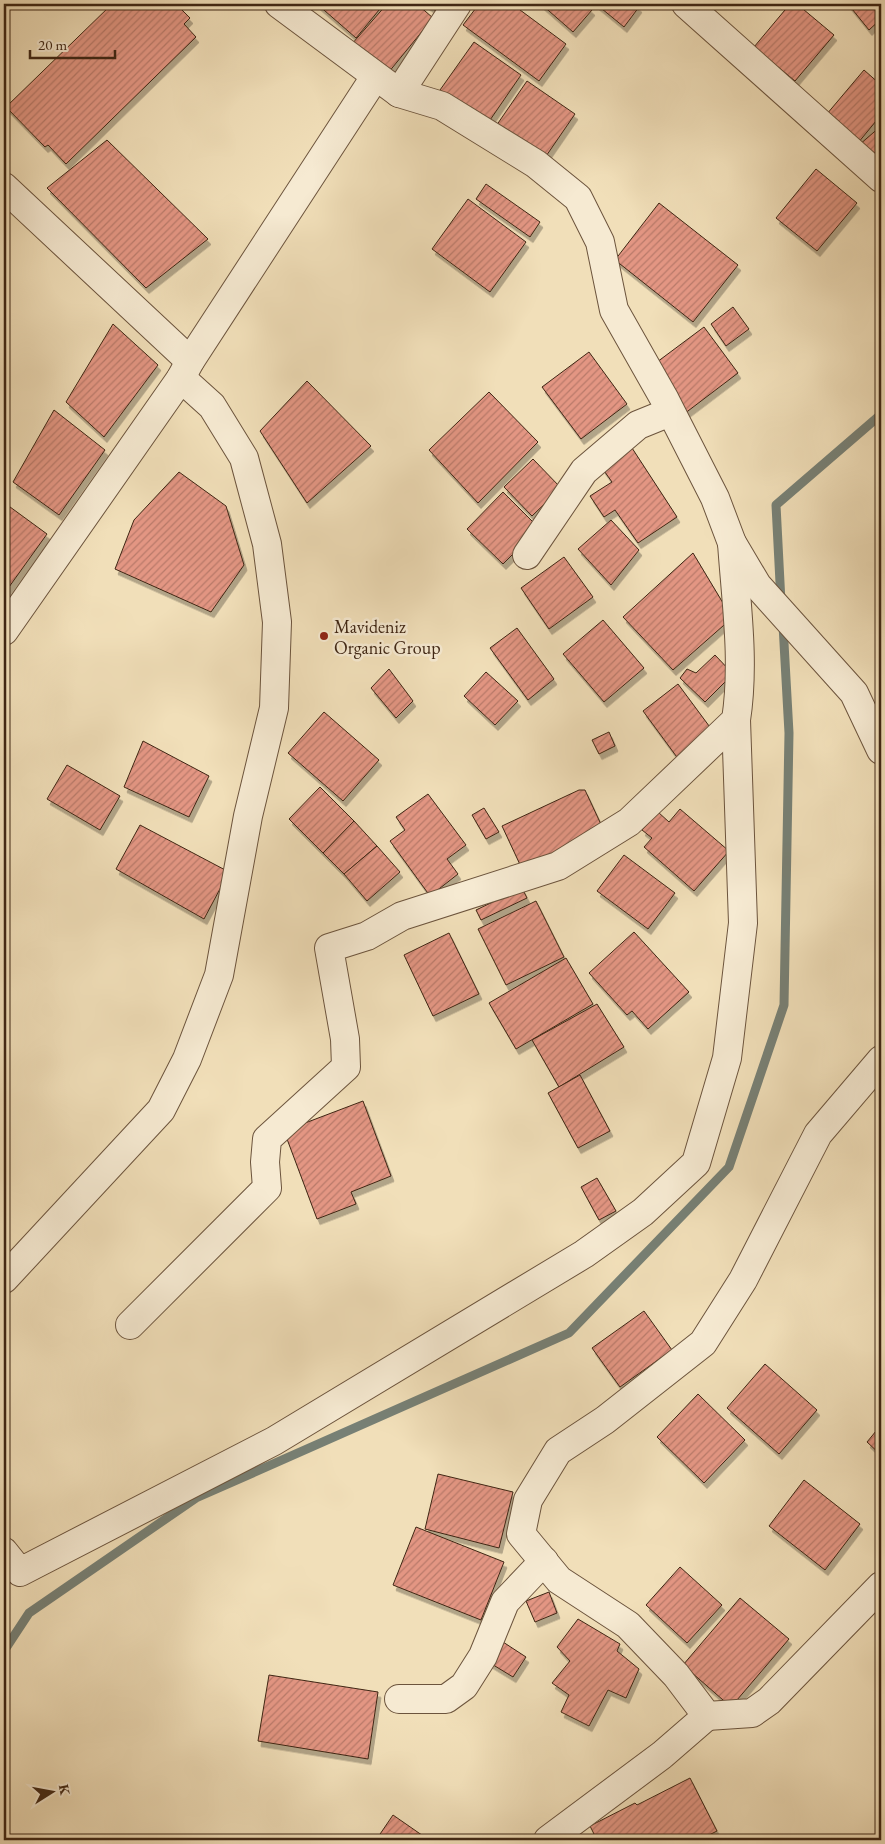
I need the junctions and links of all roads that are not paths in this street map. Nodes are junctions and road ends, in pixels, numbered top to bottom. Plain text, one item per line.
1 (279, 4) edge
2 (457, 4) edge
3 (686, 4) edge
4 (375, 77) junction
5 (398, 93) junction
6 (881, 178) edge
7 (4, 187) edge
8 (185, 369) junction
9 (670, 412) junction
10 (732, 543) junction
11 (527, 555) dead end
12 (4, 631) edge
13 (736, 720) junction
14 (881, 750) edge
15 (881, 1060) edge
16 (4, 1279) edge
17 (130, 1325) dead end
18 (4, 1552) edge
19 (544, 1561) junction
20 (881, 1586) edge
21 (399, 1699) dead end
22 (707, 1716) junction
23 (548, 1840) edge

1 - 4 street
2 - 5 street
3 - 6 street
4 - 5 street
4 - 8 street
5 - 9 street
7 - 8 street
8 - 12 street
8 - 16 street
9 - 10 street
9 - 11 street
10 - 13 street
10 - 14 street
13 - 17 street
13 - 18 street
15 - 19 street
19 - 21 street
19 - 22 street
20 - 22 street
22 - 23 street

